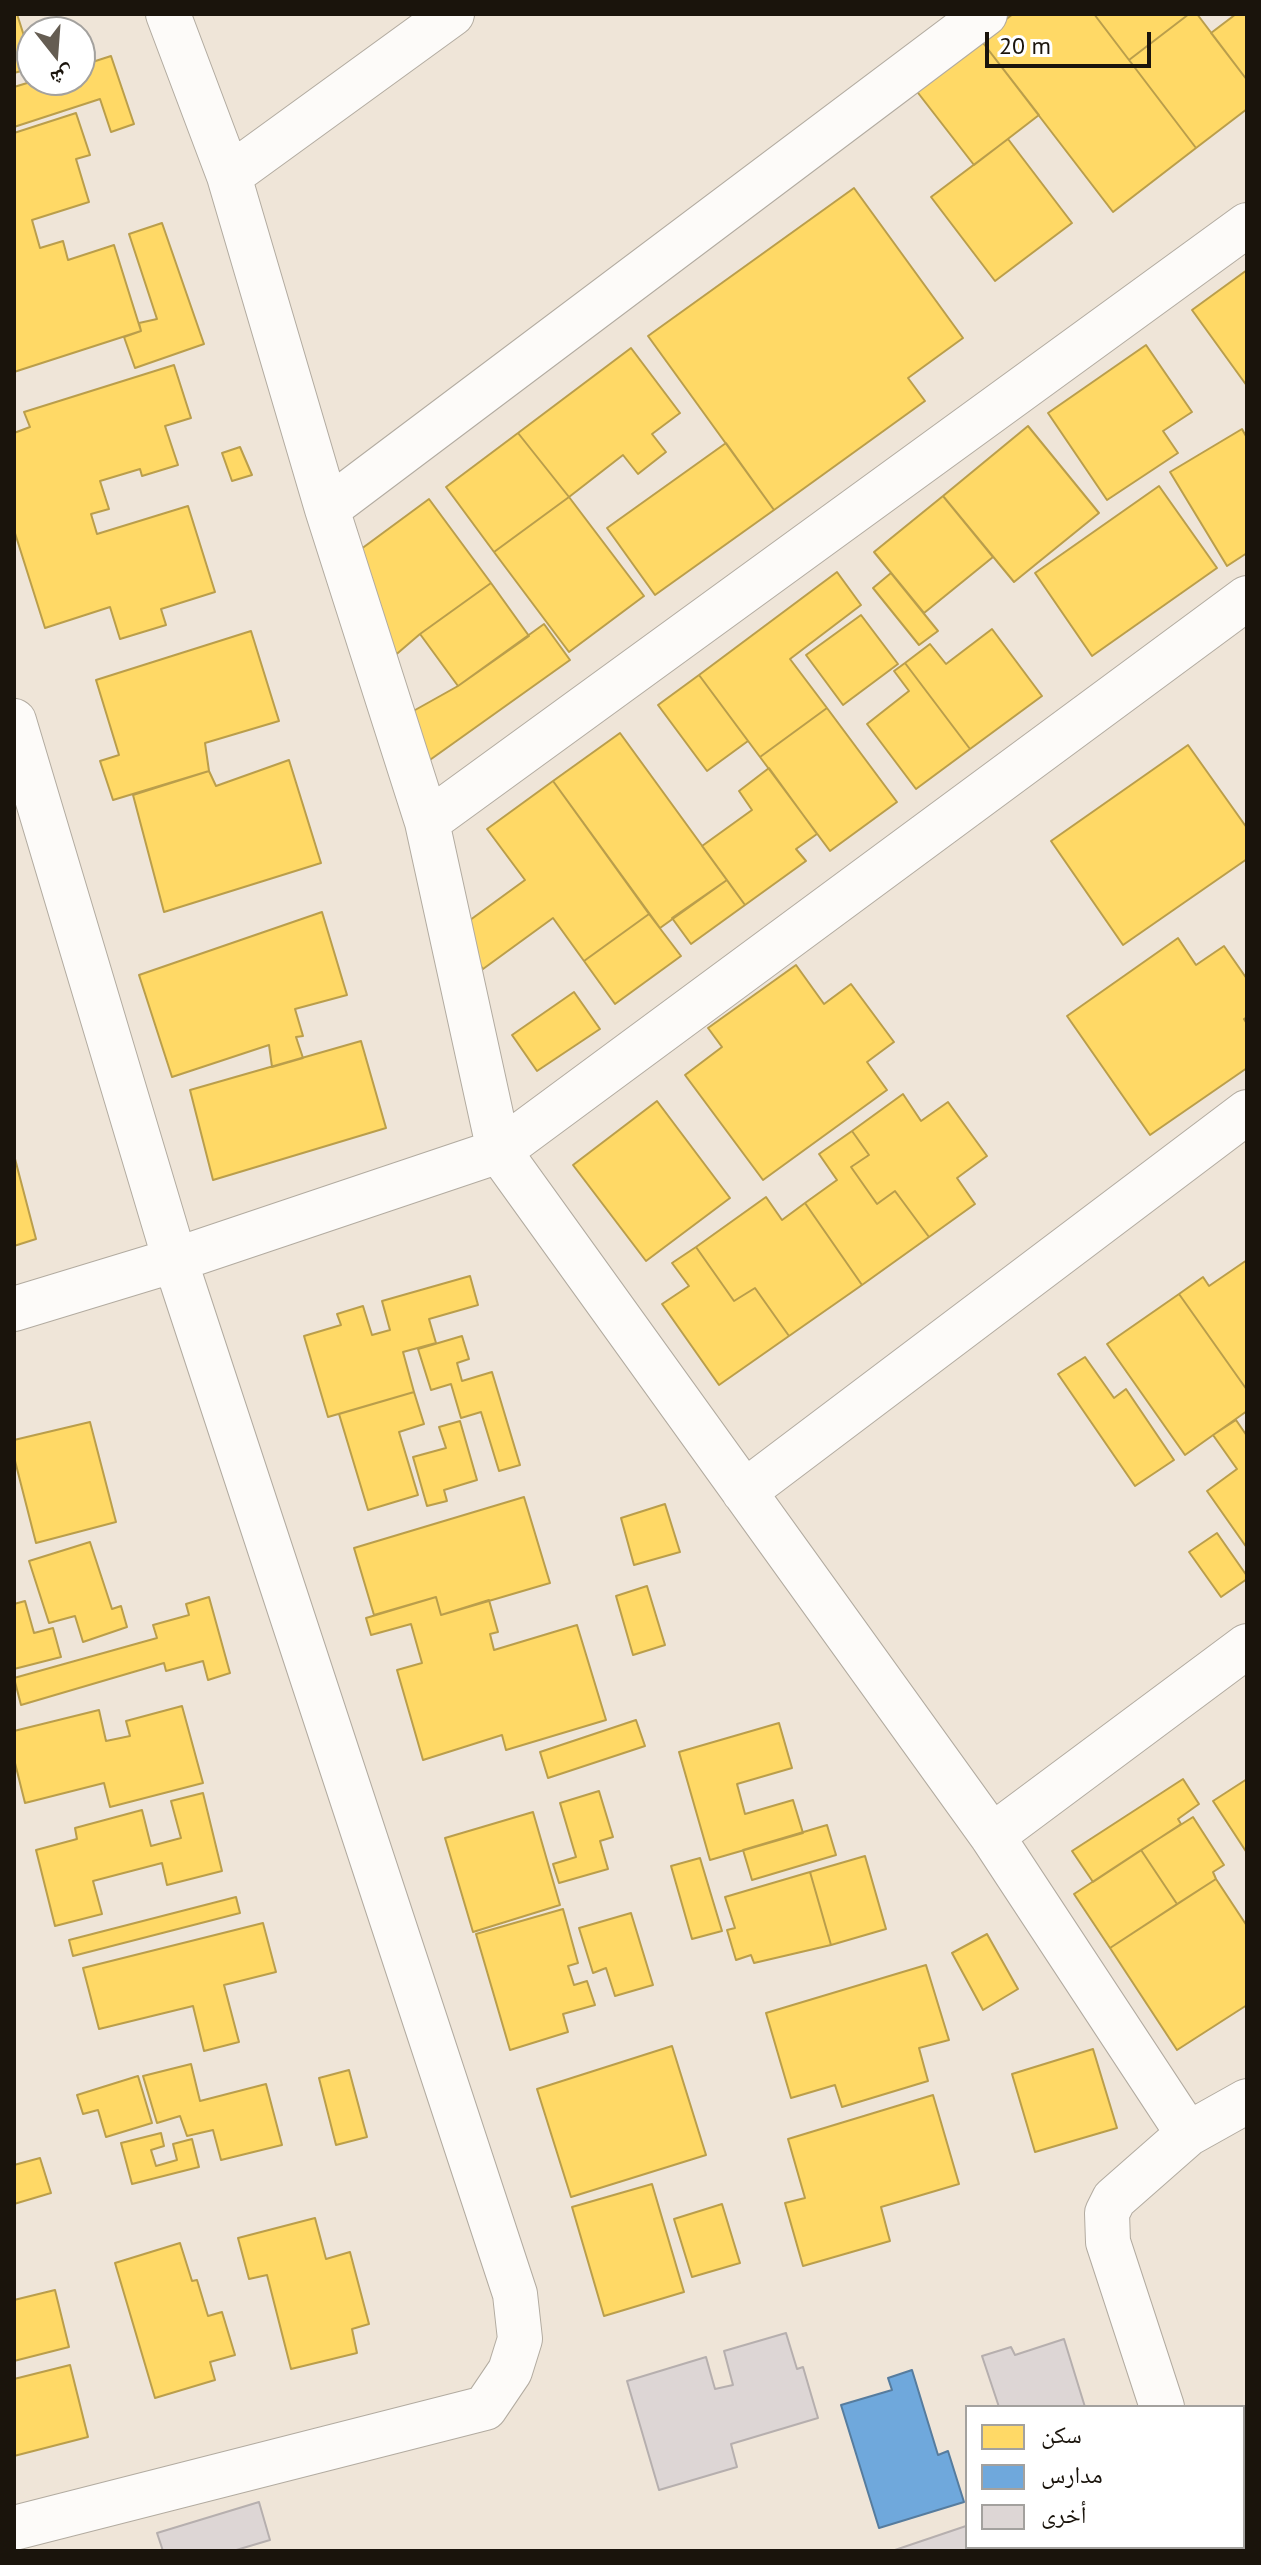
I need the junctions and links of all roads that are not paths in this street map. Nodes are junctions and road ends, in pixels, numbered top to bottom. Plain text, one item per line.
1 (168, 14) edge
2 (452, 14) edge
3 (985, 14) edge
4 (229, 176) junction
5 (1247, 225) edge
6 (327, 509) junction
7 (1247, 598) edge
8 (14, 721) edge
9 (427, 822) junction
10 (1247, 1112) edge
11 (499, 1151) junction
12 (175, 1260) junction
13 (14, 1309) edge
14 (744, 1492) junction
15 (1247, 1646) edge
16 (992, 1836) junction
17 (1247, 2101) edge
18 (1188, 2134) junction
19 (1161, 2405) edge
20 (14, 2528) edge

1 - 4 street
2 - 4 street
3 - 6 street
4 - 6 street
5 - 9 street
6 - 9 street
7 - 11 street
8 - 12 street
9 - 11 street
10 - 14 street
11 - 12 street
11 - 14 street
12 - 13 street
12 - 20 street
14 - 16 street
15 - 16 street
16 - 18 street
17 - 18 street
18 - 19 street

